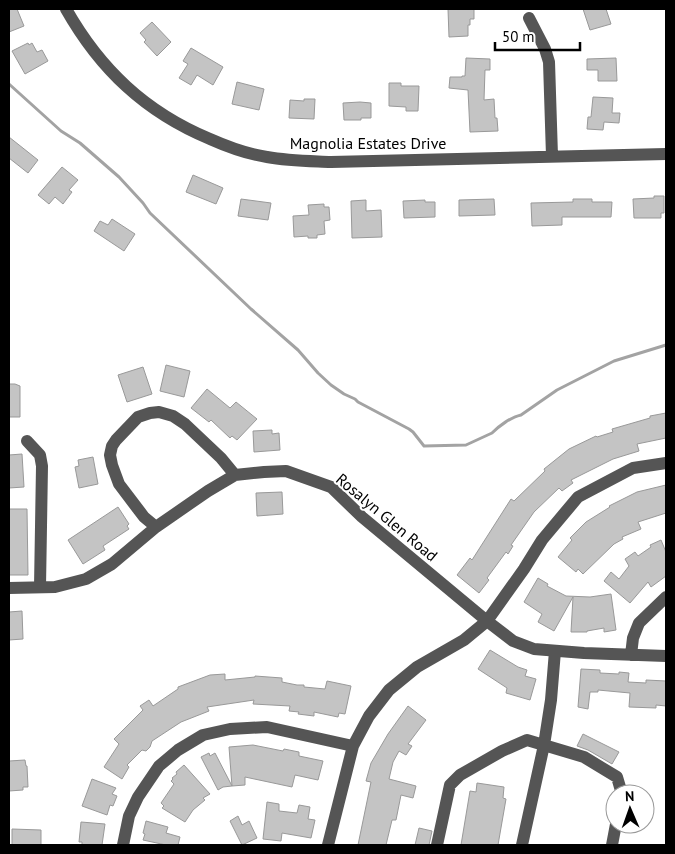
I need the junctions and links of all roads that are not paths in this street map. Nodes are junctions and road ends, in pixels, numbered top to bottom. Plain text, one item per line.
1 (66, 9) edge
2 (529, 18) dead end
3 (666, 154) edge
4 (552, 156) junction
5 (27, 441) dead end
6 (666, 463) edge
7 (235, 475) junction
8 (156, 527) junction
9 (9, 588) edge
10 (40, 588) junction
11 (666, 597) edge
12 (487, 621) junction
13 (555, 650) junction
14 (631, 655) junction
15 (666, 656) edge
16 (544, 745) junction
17 (353, 746) junction
18 (619, 784) edge
19 (123, 845) edge
20 (328, 845) edge
21 (437, 845) edge
22 (522, 845) edge

1 - 4 street, Magnolia Estates Drive
2 - 4 street
3 - 4 street, Magnolia Estates Drive
5 - 10 street
6 - 12 street
7 - 8 street, Rosalyn Glen Road
7 - 8 street
7 - 12 street, Rosalyn Glen Road
8 - 10 street, Rosalyn Glen Road
9 - 10 street, Rosalyn Glen Road
11 - 14 street
12 - 13 street, Rosalyn Glen Road
12 - 17 street
13 - 14 street, Rosalyn Glen Road
13 - 16 street
14 - 15 street, Rosalyn Glen Road
16 - 18 street
16 - 21 street
16 - 22 street
17 - 19 street
17 - 20 street

